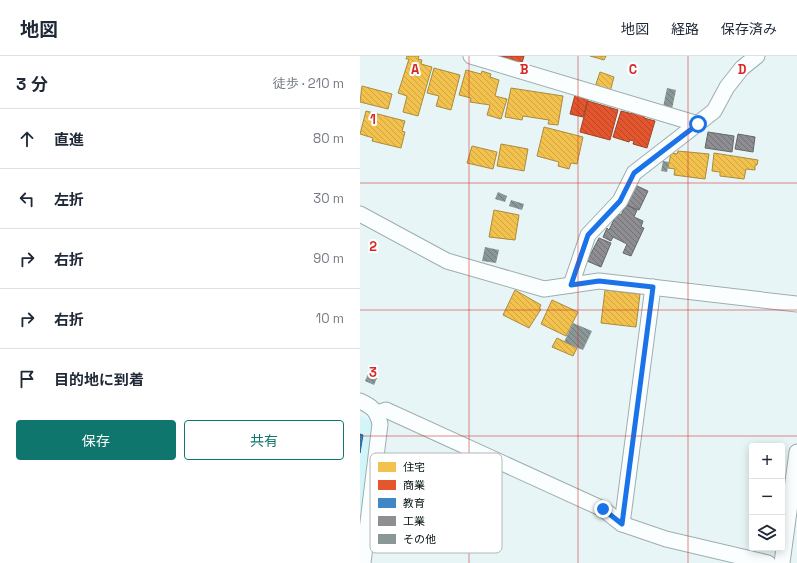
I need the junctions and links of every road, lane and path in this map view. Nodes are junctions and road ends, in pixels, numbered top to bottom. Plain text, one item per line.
1 (471, 56) edge
2 (756, 56) edge
3 (698, 124) junction
4 (360, 214) edge
5 (571, 285) junction
6 (653, 287) junction
7 (797, 304) edge
8 (360, 401) edge
9 (378, 414) junction
10 (797, 452) edge
11 (376, 453) edge
12 (480, 453) edge
13 (502, 463) edge
14 (370, 506) edge
15 (622, 524) junction
16 (363, 563) edge
17 (768, 563) edge
18 (782, 563) edge

1 - 3 street
2 - 3 street
3 - 5 street
4 - 5 street
5 - 6 street
6 - 7 street
6 - 15 street
8 - 9 street
9 - 11 street
9 - 12 street
10 - 18 street
13 - 15 street
14 - 16 street
15 - 17 street

